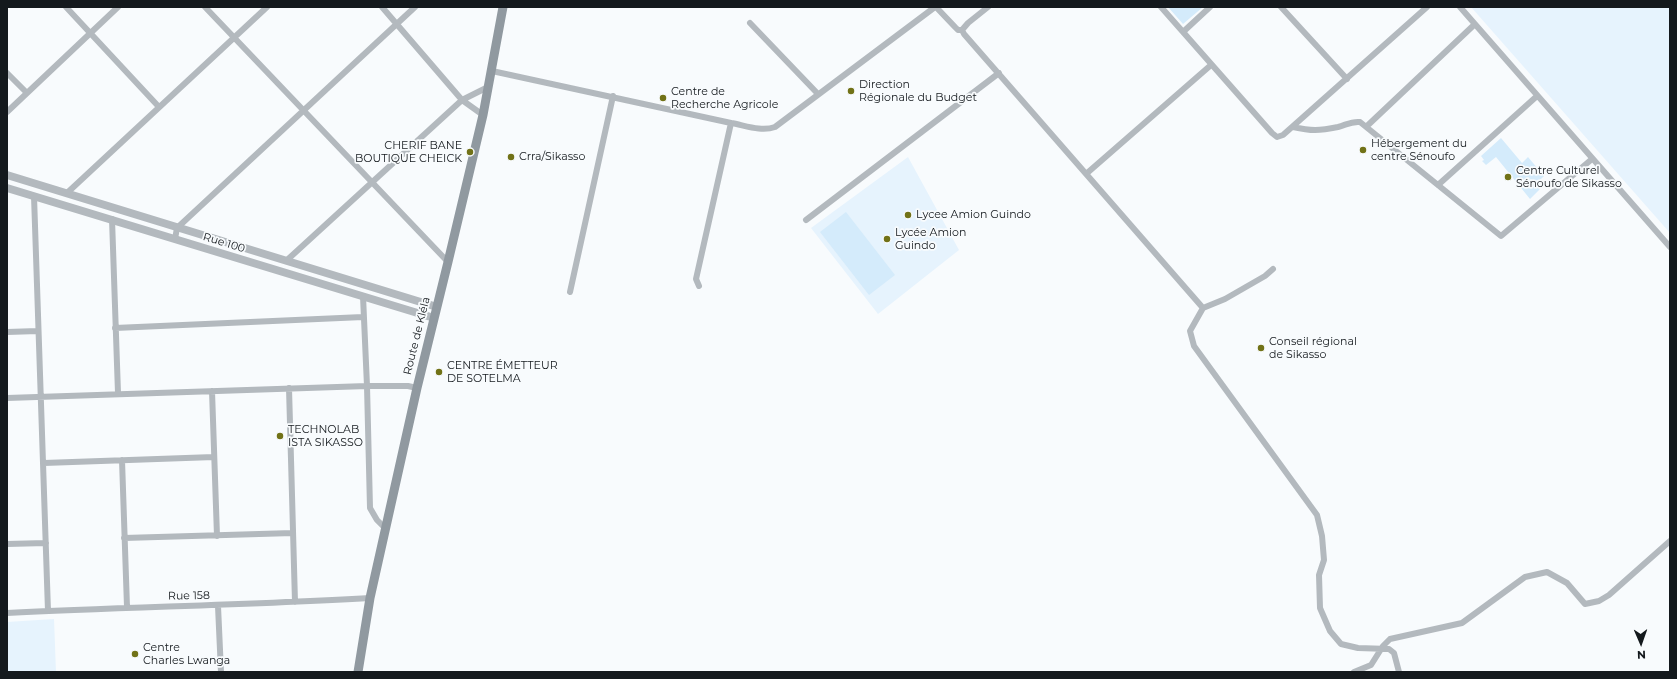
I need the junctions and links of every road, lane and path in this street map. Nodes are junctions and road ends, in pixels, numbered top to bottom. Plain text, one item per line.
1 (66, 7) edge
2 (118, 7) edge
3 (204, 7) edge
4 (267, 7) edge
5 (382, 7) edge
6 (414, 7) edge
7 (503, 7) edge
8 (936, 7) edge
9 (988, 7) edge
10 (1161, 7) edge
11 (1210, 7) edge
12 (1281, 7) edge
13 (1427, 7) edge
14 (1460, 7) edge
15 (397, 23) junction
16 (750, 23) dead end
17 (1475, 24) junction
18 (962, 30) junction
19 (1183, 32) junction
20 (90, 33) junction
21 (233, 38) junction
22 (1211, 65) junction
23 (492, 71) junction
24 (7, 73) edge
25 (999, 74) junction
26 (1347, 79) junction
27 (488, 86) junction
28 (27, 94) junction
29 (818, 94) junction
30 (612, 96) junction
31 (1537, 96) junction
32 (462, 100) junction
33 (159, 107) junction
34 (7, 112) edge
35 (304, 112) junction
36 (483, 115) junction
37 (731, 122) junction
38 (1367, 126) junction
39 (1293, 127) junction
40 (1592, 159) junction
41 (1086, 174) junction
42 (7, 175) edge
43 (371, 182) junction
44 (1438, 185) junction
45 (7, 188) edge
46 (67, 193) junction
47 (34, 196) junction
48 (112, 219) junction
49 (806, 220) dead end
50 (178, 228) junction
51 (175, 239) junction
52 (1670, 247) edge
53 (286, 262) junction
54 (448, 262) junction
55 (1273, 269) dead end
56 (699, 286) dead end
57 (570, 292) dead end
58 (363, 296) junction
59 (437, 307) junction
60 (1203, 308) junction
61 (363, 317) junction
62 (434, 318) junction
63 (115, 328) junction
64 (38, 331) junction
65 (7, 332) edge
66 (367, 386) junction
67 (290, 388) junction
68 (417, 388) junction
69 (212, 391) junction
70 (118, 393) junction
71 (40, 396) junction
72 (7, 398) edge
73 (214, 457) junction
74 (122, 460) junction
75 (44, 463) junction
76 (386, 529) junction
77 (293, 533) junction
78 (216, 536) junction
79 (124, 538) junction
80 (1670, 541) edge
81 (46, 543) junction
82 (7, 544) edge
83 (370, 598) junction
84 (295, 602) junction
85 (218, 606) junction
86 (127, 607) junction
87 (48, 611) junction
88 (7, 613) edge
89 (1381, 648) junction
90 (221, 672) edge
91 (358, 672) edge
92 (1354, 672) edge
93 (1399, 672) edge

1 - 20 street
2 - 20 street
3 - 21 street
4 - 21 street
5 - 15 street
6 - 15 street
7 - 23 main road, Route de Kléla
8 - 18 street
8 - 29 street
9 - 18 street
10 - 19 street
11 - 19 street
12 - 26 street
13 - 26 street
14 - 17 street
15 - 32 street
15 - 35 street
16 - 29 street
17 - 31 street
17 - 38 street
18 - 25 street
19 - 22 street
20 - 28 street
20 - 33 street
21 - 33 street
21 - 35 street
22 - 39 street
22 - 41 street
23 - 27 main road, Route de Kléla
23 - 30 street
24 - 28 street
25 - 41 street
25 - 49 street
26 - 39 street
27 - 32 street
27 - 36 main road, Route de Kléla
28 - 34 street
29 - 37 street
30 - 37 street
30 - 57 street
31 - 40 street
31 - 44 street
32 - 36 street
32 - 43 street
33 - 46 street
35 - 43 street
35 - 50 street
36 - 54 main road, Route de Kléla
37 - 56 street
38 - 39 street
38 - 44 street
40 - 44 street
40 - 52 street
41 - 60 street
42 - 46 street
43 - 53 street
43 - 54 street
45 - 47 street, Rue 100
46 - 50 street
47 - 48 street, Rue 100
47 - 64 street
48 - 51 street, Rue 100
48 - 63 street
50 - 51 street
50 - 53 street
51 - 58 street, Rue 100
53 - 59 street
54 - 59 main road, Route de Kléla
55 - 60 street
58 - 61 street
58 - 62 street, Rue 100
59 - 62 main road, Route de Kléla
60 - 89 street
61 - 63 street
61 - 66 street
62 - 68 main road, Route de Kléla
63 - 70 street
64 - 65 street
64 - 71 street
66 - 67 street
66 - 68 street
66 - 76 street
67 - 69 street
67 - 77 street
68 - 76 main road, Route de Kléla
69 - 70 street
69 - 73 street
70 - 71 street
71 - 72 street
71 - 75 street
73 - 74 street
73 - 78 street
74 - 75 street
74 - 79 street
75 - 81 street
76 - 83 main road, Route de Kléla
77 - 78 street
77 - 84 street
78 - 79 street
79 - 86 street
80 - 89 street
81 - 82 street
81 - 87 street
83 - 84 street, Rue 158
83 - 91 main road, Route de Kléla
84 - 85 street, Rue 158
85 - 86 street, Rue 158
85 - 90 street
86 - 87 street, Rue 158
87 - 88 street, Rue 158
89 - 92 street
89 - 93 street

